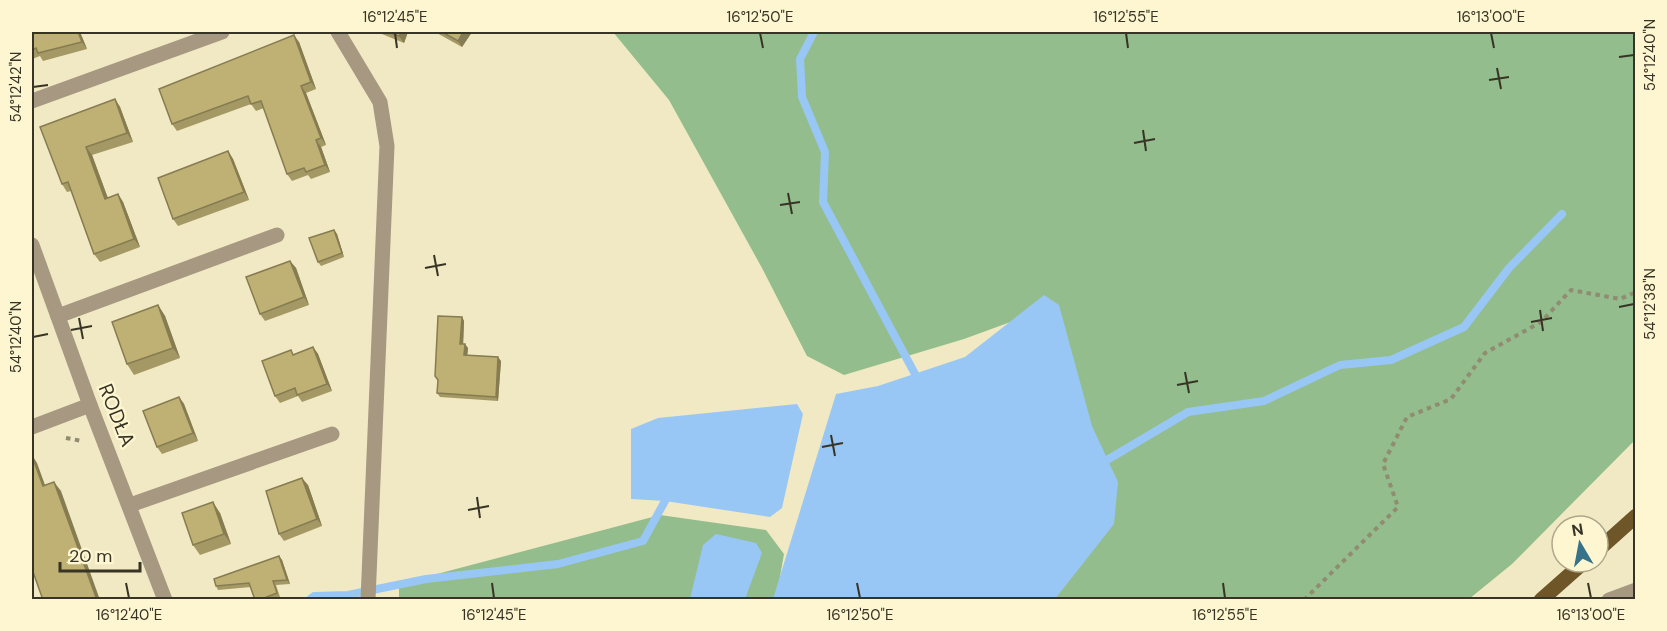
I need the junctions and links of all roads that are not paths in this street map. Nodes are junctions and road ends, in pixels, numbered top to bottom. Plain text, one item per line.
1 (222, 32) edge
2 (338, 32) edge
3 (32, 101) edge
4 (277, 235) dead end
5 (32, 245) edge
6 (58, 316) junction
7 (90, 405) junction
8 (32, 427) edge
9 (332, 434) dead end
10 (130, 505) junction
11 (1635, 516) edge
12 (1610, 539) edge
13 (1571, 574) edge
14 (1635, 590) edge
15 (1545, 598) edge
16 (165, 600) edge
17 (368, 600) edge
18 (1609, 600) edge

1 - 3 street
2 - 17 street
4 - 6 street
5 - 6 street, RODŁA
6 - 7 street, RODŁA
7 - 8 street
7 - 10 street, RODŁA
9 - 10 street
10 - 16 street, RODŁA
11 - 12 main road
13 - 15 main road
14 - 18 street

